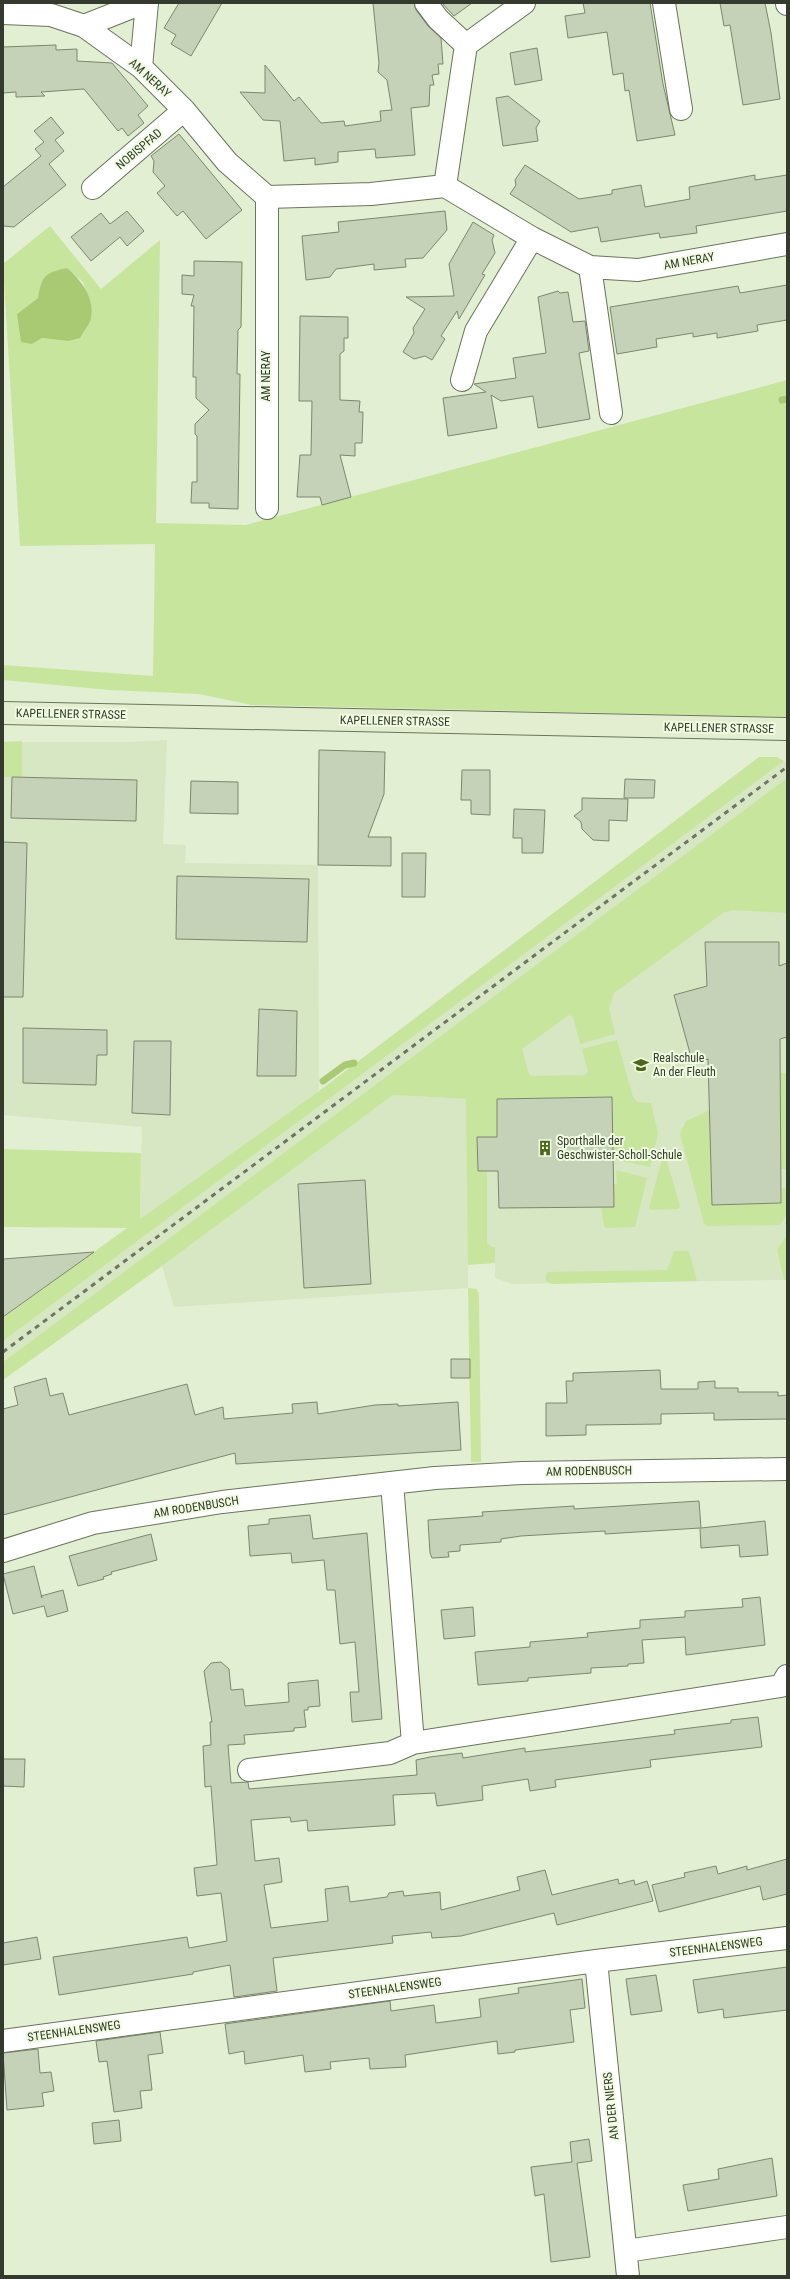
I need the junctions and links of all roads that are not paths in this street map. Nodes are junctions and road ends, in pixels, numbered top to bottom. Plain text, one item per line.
1 (142, 3) edge
2 (147, 3) edge
3 (426, 3) edge
4 (524, 3) edge
5 (664, 3) edge
6 (3, 13) edge
7 (84, 26) junction
8 (466, 45) junction
9 (141, 67) junction
10 (681, 109) dead end
11 (184, 110) junction
12 (445, 186) junction
13 (93, 188) dead end
14 (267, 197) junction
15 (532, 238) junction
16 (787, 244) edge
17 (590, 267) junction
18 (462, 380) dead end
19 (611, 413) dead end
20 (267, 508) dead end
21 (3, 713) edge
22 (787, 729) edge
23 (787, 1469) edge
24 (392, 1483) junction
25 (3, 1551) edge
26 (787, 1676) edge
27 (413, 1743) junction
28 (249, 1770) dead end
29 (787, 1938) edge
30 (596, 1961) junction
31 (3, 2041) edge
32 (787, 2227) edge
33 (626, 2251) junction
34 (628, 2276) edge

1 - 7 street
2 - 9 street
3 - 8 street
4 - 8 street
5 - 10 street
6 - 7 street, AM NERAY
7 - 9 street, AM NERAY
8 - 12 street
9 - 11 street, AM NERAY
11 - 13 street, NOBISPFAD
11 - 14 street, AM NERAY
12 - 14 street
12 - 15 street, AM NERAY
14 - 20 street, AM NERAY
15 - 17 street, AM NERAY
15 - 18 street
16 - 17 street, AM NERAY
17 - 19 street
21 - 22 main road, KAPELLENER STRASSE
23 - 24 street, AM RODENBUSCH
24 - 25 street, AM RODENBUSCH
24 - 27 street
26 - 27 street
27 - 28 street
29 - 30 street, STEENHALENSWEG
30 - 31 street, STEENHALENSWEG
30 - 33 street, AN DER NIERS
32 - 33 street
33 - 34 street, AN DER NIERS

